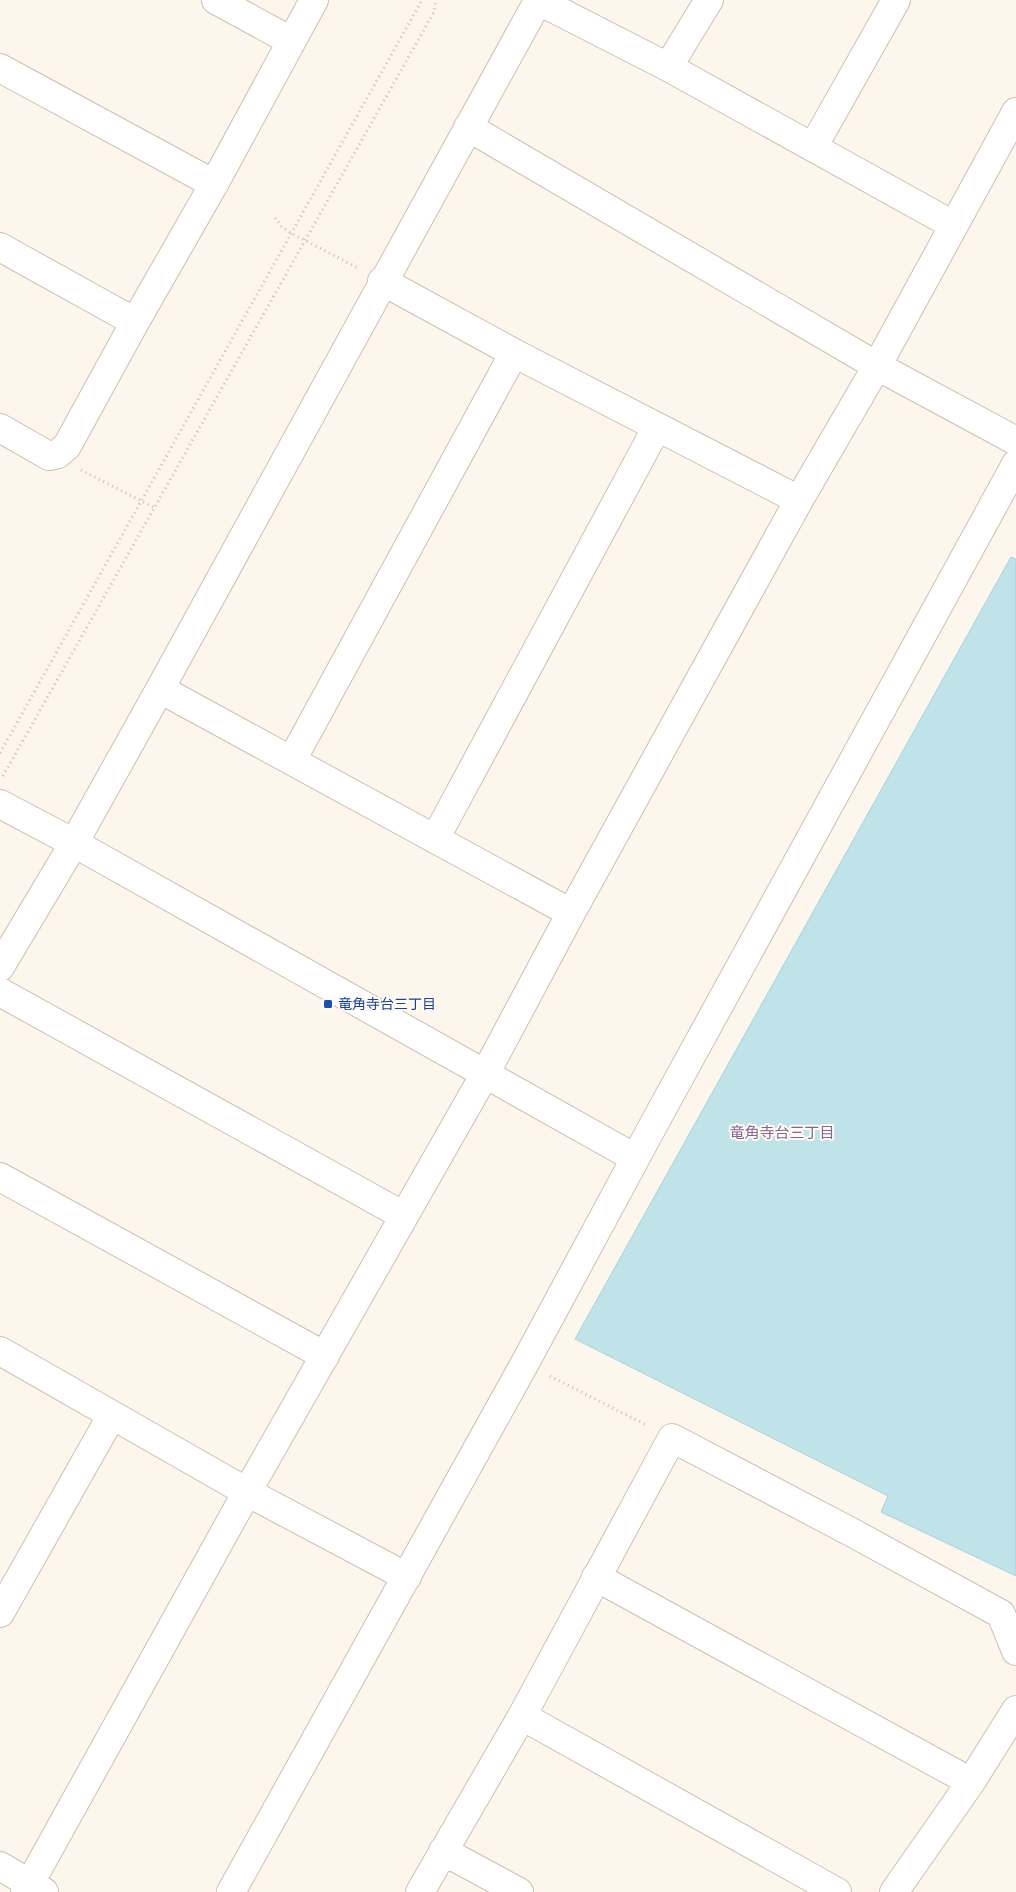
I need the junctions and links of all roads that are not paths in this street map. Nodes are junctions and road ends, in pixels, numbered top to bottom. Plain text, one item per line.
1 (216, 0) edge
2 (314, 0) edge
3 (708, 0) edge
4 (896, 0) edge
5 (537, 1) edge
6 (291, 41) junction
7 (0, 68) edge
8 (668, 68) junction
9 (1016, 112) edge
10 (468, 127) junction
11 (813, 147) junction
12 (214, 184) junction
13 (953, 224) junction
14 (0, 246) edge
15 (382, 282) junction
16 (134, 322) junction
17 (514, 353) junction
18 (877, 366) junction
19 (656, 427) junction
20 (0, 428) edge
21 (1016, 442) edge
22 (1016, 464) edge
23 (800, 500) junction
24 (160, 689) junction
25 (292, 760) junction
26 (1, 792) edge
27 (435, 839) junction
28 (74, 843) junction
29 (571, 913) junction
30 (0, 968) edge
31 (0, 992) edge
32 (485, 1074) junction
33 (635, 1158) junction
34 (0, 1177) edge
35 (404, 1216) junction
36 (0, 1350) edge
37 (325, 1356) junction
38 (112, 1414) junction
39 (247, 1492) junction
40 (407, 1577) junction
41 (596, 1577) junction
42 (0, 1613) edge
43 (1016, 1651) edge
44 (1016, 1710) edge
45 (522, 1716) junction
46 (971, 1782) junction
47 (444, 1851) junction
48 (0, 1866) edge
49 (33, 1889) edge
50 (231, 1892) edge
51 (420, 1892) edge
52 (519, 1892) edge
53 (837, 1892) edge
54 (894, 1892) edge

1 - 6 street
2 - 6 street
3 - 8 street
4 - 11 street
5 - 8 street
5 - 10 street
6 - 12 street
7 - 12 street
8 - 11 street
9 - 13 street
10 - 15 street
10 - 18 street
11 - 13 street
12 - 16 street
13 - 18 street
14 - 16 street
15 - 17 street
15 - 24 street
16 - 20 street
17 - 19 street
17 - 25 street
18 - 21 street
18 - 23 street
19 - 23 street
19 - 27 street
22 - 33 street
23 - 29 street
24 - 25 street
24 - 28 street
25 - 27 street
26 - 28 street
27 - 29 street
28 - 30 street
28 - 32 street
29 - 32 street
31 - 35 street
32 - 33 street
32 - 35 street
33 - 40 street
34 - 37 street
35 - 37 street
36 - 38 street
37 - 39 street
38 - 39 street
38 - 42 street
39 - 40 street
39 - 49 street
40 - 50 street
41 - 43 street
41 - 45 street
41 - 46 street
44 - 46 street
45 - 47 street
45 - 53 street
46 - 54 street
47 - 51 street
47 - 52 street
48 - 49 street

